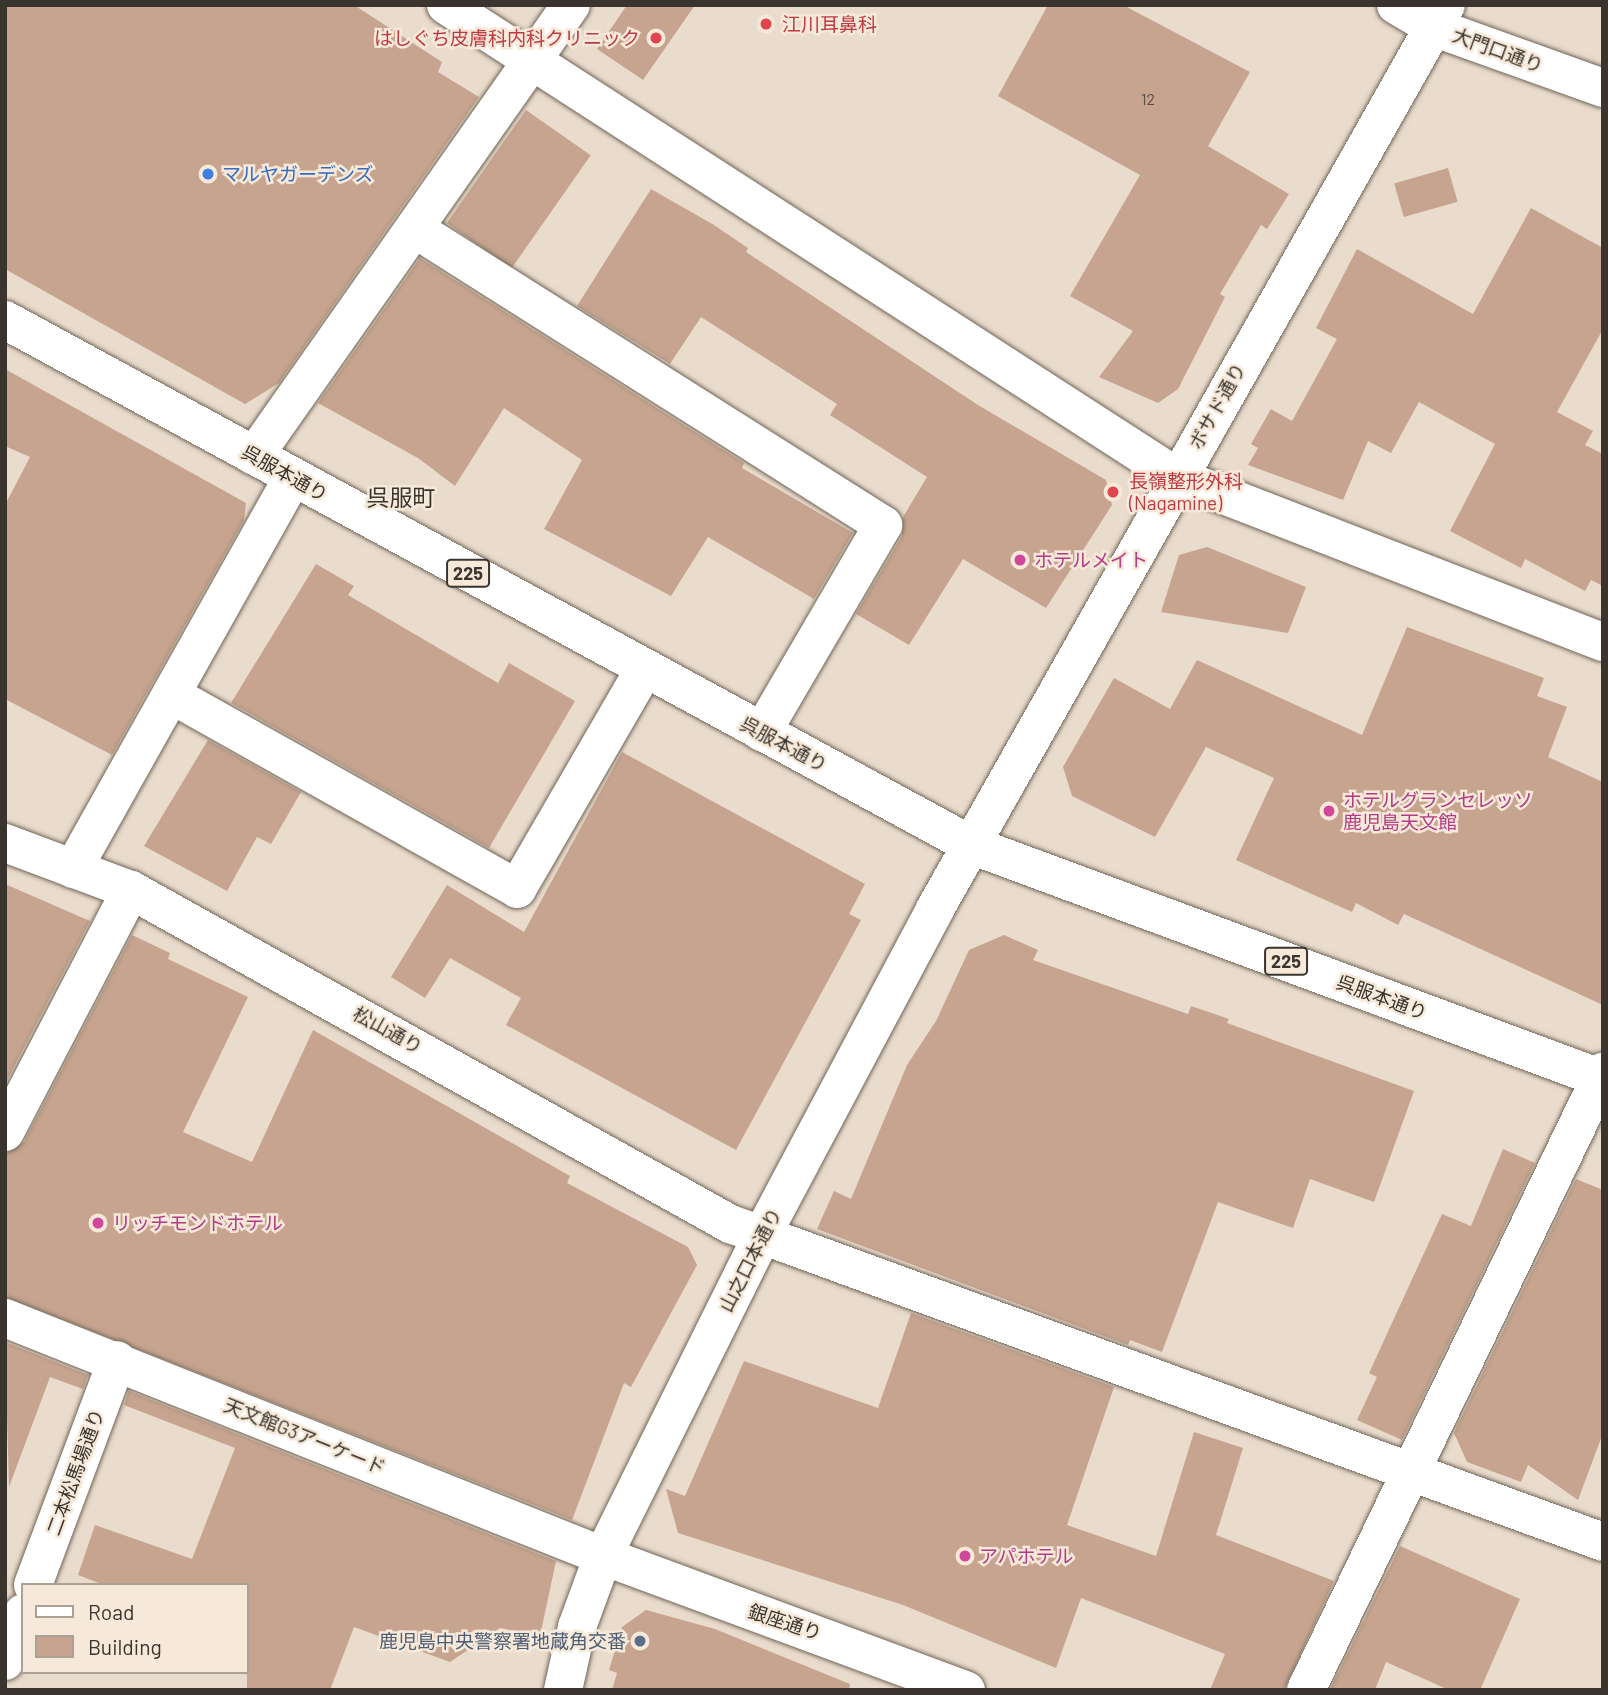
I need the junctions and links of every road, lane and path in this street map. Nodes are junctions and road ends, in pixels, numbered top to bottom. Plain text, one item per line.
1 (446, 5) edge
2 (571, 5) edge
3 (1396, 5) edge
4 (1440, 16) edge
5 (530, 62) junction
6 (1603, 88) edge
7 (415, 229) junction
8 (5, 320) edge
9 (254, 456) junction
10 (1177, 477) junction
11 (292, 478) junction
12 (1603, 642) edge
13 (645, 668) junction
14 (172, 695) junction
15 (762, 732) junction
16 (5, 843) edge
17 (971, 845) junction
18 (74, 869) junction
19 (131, 890) junction
20 (1602, 1076) edge
21 (5, 1132) edge
22 (762, 1235) junction
23 (5, 1318) edge
24 (117, 1360) junction
25 (1412, 1473) junction
26 (1603, 1542) edge
27 (603, 1556) junction
28 (34, 1583) edge
29 (21, 1618) edge
30 (6, 1657) edge
31 (563, 1690) edge
32 (966, 1690) edge
33 (1306, 1690) edge

1 - 5 main road
2 - 5 main road
3 - 4 main road, 大門口通り
4 - 6 main road, 大門口通り
4 - 10 main road, ボサド通り
5 - 7 main road
5 - 10 main road
7 - 9 main road
7 - 15 main road
8 - 9 main road, 呉服本通り / 225
9 - 11 main road, 呉服本通り / 225
10 - 12 main road
10 - 17 main road, ボサド通り
11 - 13 main road, 呉服本通り / 225
11 - 14 main road
13 - 14 main road
13 - 15 main road, 呉服本通り / 225
14 - 18 main road
15 - 17 main road, 呉服本通り / 225
16 - 18 main road, 松山通り
17 - 20 main road, 呉服本通り / 225
17 - 22 main road, 山之口本通り
18 - 19 main road, 松山通り
19 - 21 main road
19 - 22 main road, 松山通り
20 - 25 main road
22 - 25 main road, 松山通り
22 - 27 main road, 山之口本通り
23 - 24 main road, 天文館G3アーケード
24 - 27 main road, 天文館G3アーケード
24 - 28 main road, 二本松馬場通り
25 - 26 main road, 松山通り
25 - 33 main road
27 - 31 main road, 山之口本通り
27 - 32 main road, 銀座通り
29 - 30 main road

